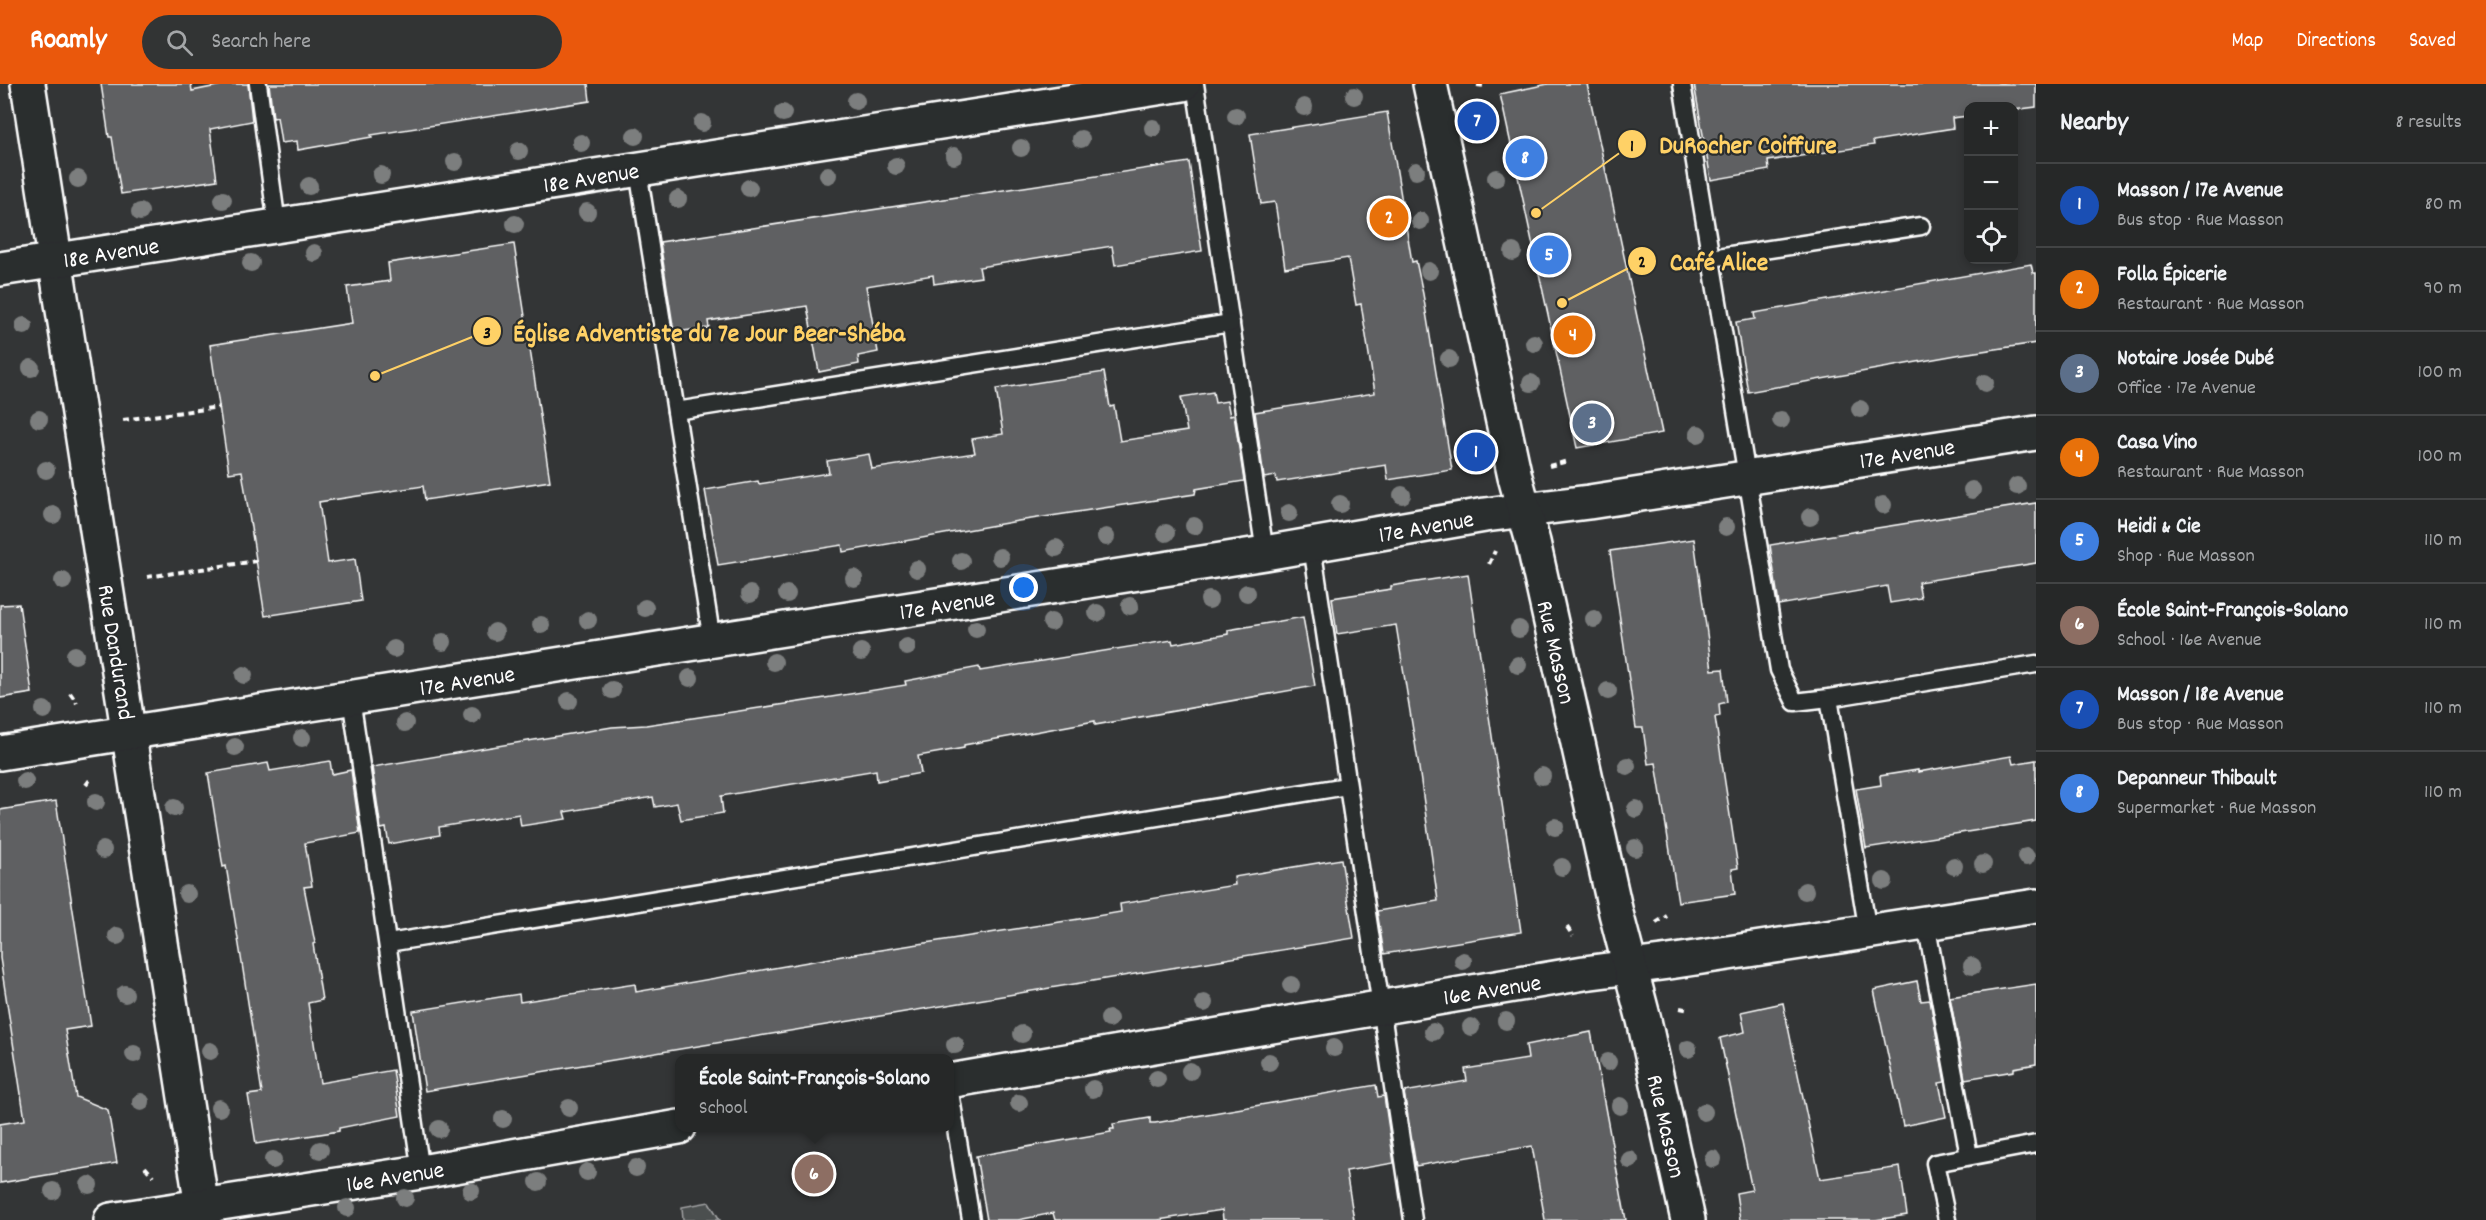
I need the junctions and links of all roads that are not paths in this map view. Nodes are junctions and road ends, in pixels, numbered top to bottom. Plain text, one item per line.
1 (28, 84) edge
2 (258, 84) edge
3 (1183, 84) edge
4 (1196, 84) edge
5 (1430, 84) edge
6 (1682, 84) edge
7 (638, 170) junction
8 (277, 225) junction
9 (1921, 226) dead end
10 (1711, 258) junction
11 (56, 261) junction
12 (0, 270) edge
13 (1231, 323) junction
14 (676, 411) junction
15 (2036, 433) edge
16 (1747, 478) junction
17 (1523, 511) junction
18 (1312, 546) junction
19 (1266, 553) junction
20 (712, 641) junction
21 (2036, 664) edge
22 (351, 698) junction
23 (1829, 698) junction
24 (129, 733) junction
25 (0, 753) edge
26 (1347, 786) junction
27 (2036, 906) edge
28 (1926, 923) junction
29 (1868, 932) junction
30 (388, 943) junction
31 (1630, 967) junction
32 (1380, 1008) junction
33 (954, 1080) edge
34 (954, 1116) edge
35 (675, 1128) edge
36 (2036, 1144) edge
37 (1969, 1156) junction
38 (421, 1172) junction
39 (203, 1213) edge
40 (111, 1220) edge
41 (971, 1220) edge
42 (1413, 1220) edge
43 (1688, 1220) edge
44 (1947, 1220) edge

1 - 11 street, Rue Dandurand
2 - 8 lane
3 - 7 street, 18e Avenue
4 - 13 lane
5 - 17 street, Rue Masson
6 - 10 lane
7 - 8 street, 18e Avenue
7 - 14 lane
8 - 11 street, 18e Avenue
9 - 10 lane
10 - 16 lane
11 - 12 street, 18e Avenue
11 - 24 street, Rue Dandurand
13 - 14 lane
13 - 19 lane
14 - 20 lane
15 - 16 street, 17e Avenue
16 - 17 street, 17e Avenue
16 - 23 lane
17 - 18 street, 17e Avenue
17 - 31 street, Rue Masson
18 - 19 street, 17e Avenue
18 - 26 lane
19 - 20 street, 17e Avenue
20 - 22 street, 17e Avenue
21 - 23 lane
22 - 24 street, 17e Avenue
22 - 30 lane
23 - 29 lane
24 - 25 street, 17e Avenue
24 - 39 street, Rue Dandurand
26 - 30 lane
26 - 32 lane
27 - 28 street, 16e Avenue
28 - 29 street, 16e Avenue
28 - 37 lane
29 - 31 street, 16e Avenue
30 - 38 lane
31 - 32 street, 16e Avenue
31 - 43 street, Rue Masson
32 - 33 street, 16e Avenue
32 - 42 lane
34 - 41 lane
35 - 38 street, 16e Avenue
36 - 37 lane
37 - 44 lane
38 - 39 street, 16e Avenue
39 - 40 street, 16e Avenue

